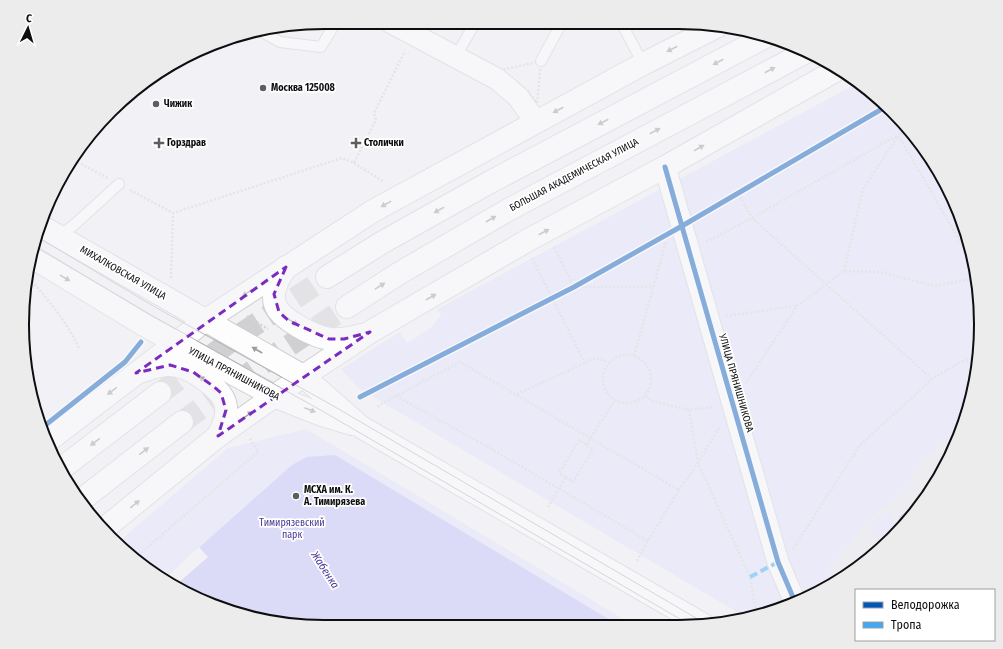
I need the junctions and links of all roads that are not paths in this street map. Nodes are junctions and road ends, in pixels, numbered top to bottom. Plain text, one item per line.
1 (332, 29) edge
2 (403, 29) edge
3 (472, 29) edge
4 (558, 29) edge
5 (625, 29) edge
6 (708, 31) edge
7 (267, 35) edge
8 (759, 40) edge
9 (800, 55) edge
10 (456, 56) junction
11 (541, 61) dead end
12 (643, 64) junction
13 (831, 72) edge
14 (536, 122) junction
15 (665, 167) junction
16 (119, 184) road end
17 (45, 229) edge
18 (59, 237) junction
19 (36, 261) edge
20 (286, 267) junction
21 (327, 277) tunnel mouth
22 (347, 307) tunnel mouth
23 (206, 320) junction
24 (370, 332) junction
25 (176, 343) junction
26 (136, 373) junction
27 (303, 376) junction
28 (160, 393) tunnel mouth
29 (274, 396) junction
30 (182, 422) tunnel mouth
31 (360, 427) junction
32 (218, 436) junction
33 (51, 438) edge
34 (65, 466) edge
35 (85, 497) edge
36 (108, 525) edge
37 (793, 597) edge
38 (694, 619) edge

1 - 7 lane
2 - 10 street
3 - 10 lane
4 - 11 lane
5 - 12 lane
6 -> 12 main road
8 -> 21 main road
22 -> 9 main road, БОЛЬШАЯ АКАДЕМИЧЕСКАЯ УЛИЦА
10 - 14 street
12 -> 14 main road
15 -> 13 main road
14 -> 20 main road
24 -> 15 main road
15 - 37 street, УЛИЦА ПРЯНИШНИКОВА
16 - 18 lane
17 - 18 main road, МИХАЛКОВСКАЯ УЛИЦА
18 - 23 main road, МИХАЛКОВСКАЯ УЛИЦА
19 -> 25 main road
20 -> 23 main road
20 -> 24 main road
23 - 25 main road
27 -> 23 main road, УЛИЦА ПРЯНИШНИКОВА
24 - 27 main road
25 - 26 main road
25 - 29 main road, УЛИЦА ПРЯНИШНИКОВА
32 -> 26 main road
26 -> 33 main road
27 - 29 main road
27 - 31 main road, УЛИЦА ПРЯНИШНИКОВА
28 -> 34 main road
29 -> 31 main road, УЛИЦА ПРЯНИШНИКОВА
32 -> 29 main road
35 -> 30 main road
31 - 38 main road, УЛИЦА ПРЯНИШНИКОВА
36 -> 32 main road

